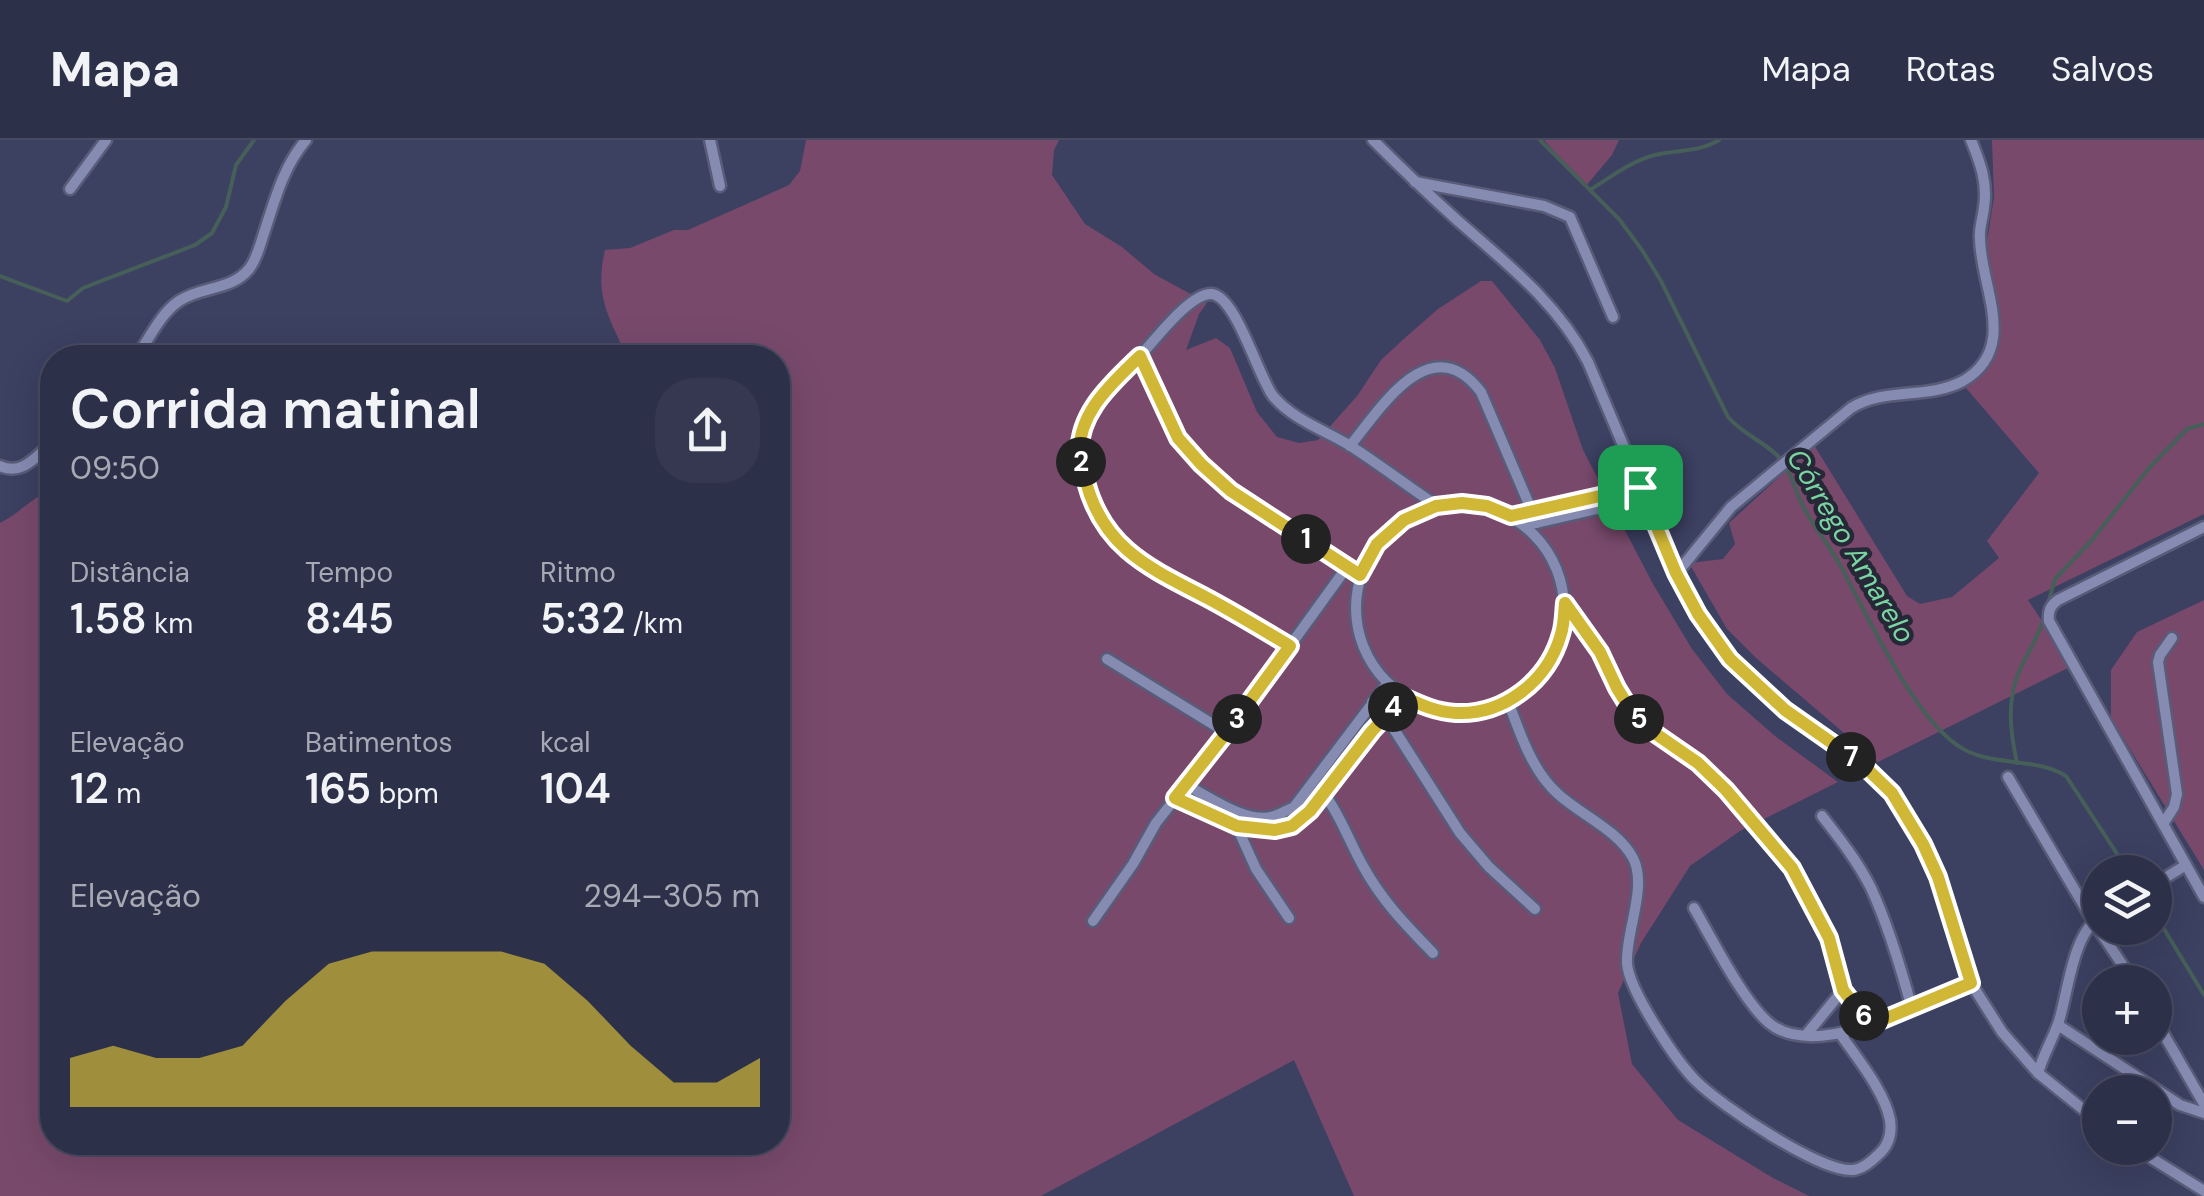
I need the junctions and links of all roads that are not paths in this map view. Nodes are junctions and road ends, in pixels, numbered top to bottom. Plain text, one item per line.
1 (106, 140) edge
2 (306, 140) edge
3 (710, 140) edge
4 (1373, 140) edge
5 (1971, 140) edge
6 (1415, 182) junction
7 (720, 186) dead end
8 (70, 189) dead end
9 (1613, 317) dead end
10 (145, 345) edge
11 (1140, 356) junction
12 (1350, 446) junction
13 (40, 455) edge
14 (0, 466) edge
15 (1642, 493) junction
16 (1436, 506) junction
17 (1530, 511) junction
18 (1511, 516) junction
19 (1532, 524) junction
20 (2204, 527) edge
21 (1347, 567) junction
22 (1676, 573) junction
23 (1360, 575) junction
24 (1565, 603) junction
25 (2172, 638) dead end
26 (1290, 646) junction
27 (1107, 658) dead end
28 (1387, 684) junction
29 (1404, 697) junction
30 (1508, 701) junction
31 (1372, 702) junction
32 (1385, 715) junction
33 (1227, 732) junction
34 (2008, 777) dead end
35 (1313, 782) junction
36 (1186, 785) junction
37 (1324, 793) junction
38 (1175, 798) junction
39 (1822, 816) dead end
40 (2163, 824) junction
41 (1237, 826) junction
42 (2186, 865) junction
43 (2172, 874) edge
44 (2082, 896) edge
45 (2204, 897) edge
46 (1535, 908) dead end
47 (1694, 908) dead end
48 (1289, 918) dead end
49 (1093, 920) dead end
50 (2082, 940) edge
51 (1433, 953) dead end
52 (1971, 983) junction
53 (1843, 990) junction
54 (1912, 1009) junction
55 (2058, 1024) junction
56 (1870, 1025) junction
57 (1842, 1034) junction
58 (1806, 1035) junction
59 (2172, 1048) edge
60 (2038, 1073) junction
61 (2204, 1104) edge
62 (2082, 1108) edge
63 (2204, 1114) edge
64 (2162, 1165) edge
65 (2204, 1191) edge

1 - 8 street
2 - 10 street
3 - 7 street
4 - 6 street
5 - 22 street
6 - 9 street
6 - 15 street
11 - 12 street
11 - 21 street
11 - 26 street
12 - 16 street
12 - 17 street
13 - 14 street
15 - 17 street
15 - 19 street
15 - 22 street
16 - 18 street
16 - 23 street
17 - 18 street
17 - 19 street
18 - 19 street
19 - 24 street
20 - 40 street
21 - 23 street
21 - 26 street
22 - 52 street
23 - 28 street
24 - 30 street
24 - 53 street
25 - 40 street
26 - 33 street
27 - 33 street
28 - 29 street
28 - 31 street
29 - 30 street
29 - 32 street
30 - 57 street
31 - 32 street
31 - 35 street
32 - 37 street
32 - 46 street
33 - 36 street
34 - 44 street
35 - 36 street
35 - 37 street
36 - 38 street
37 - 41 street
37 - 51 street
38 - 41 street
38 - 49 street
39 - 54 street
40 - 42 street
41 - 48 street
42 - 43 street
42 - 45 street
47 - 58 street
50 - 55 street
52 - 54 street
52 - 60 street
53 - 56 street
53 - 58 street
54 - 56 street
55 - 60 street
55 - 63 street
56 - 57 street
57 - 58 street
59 - 61 street
60 - 62 street
64 - 65 street

